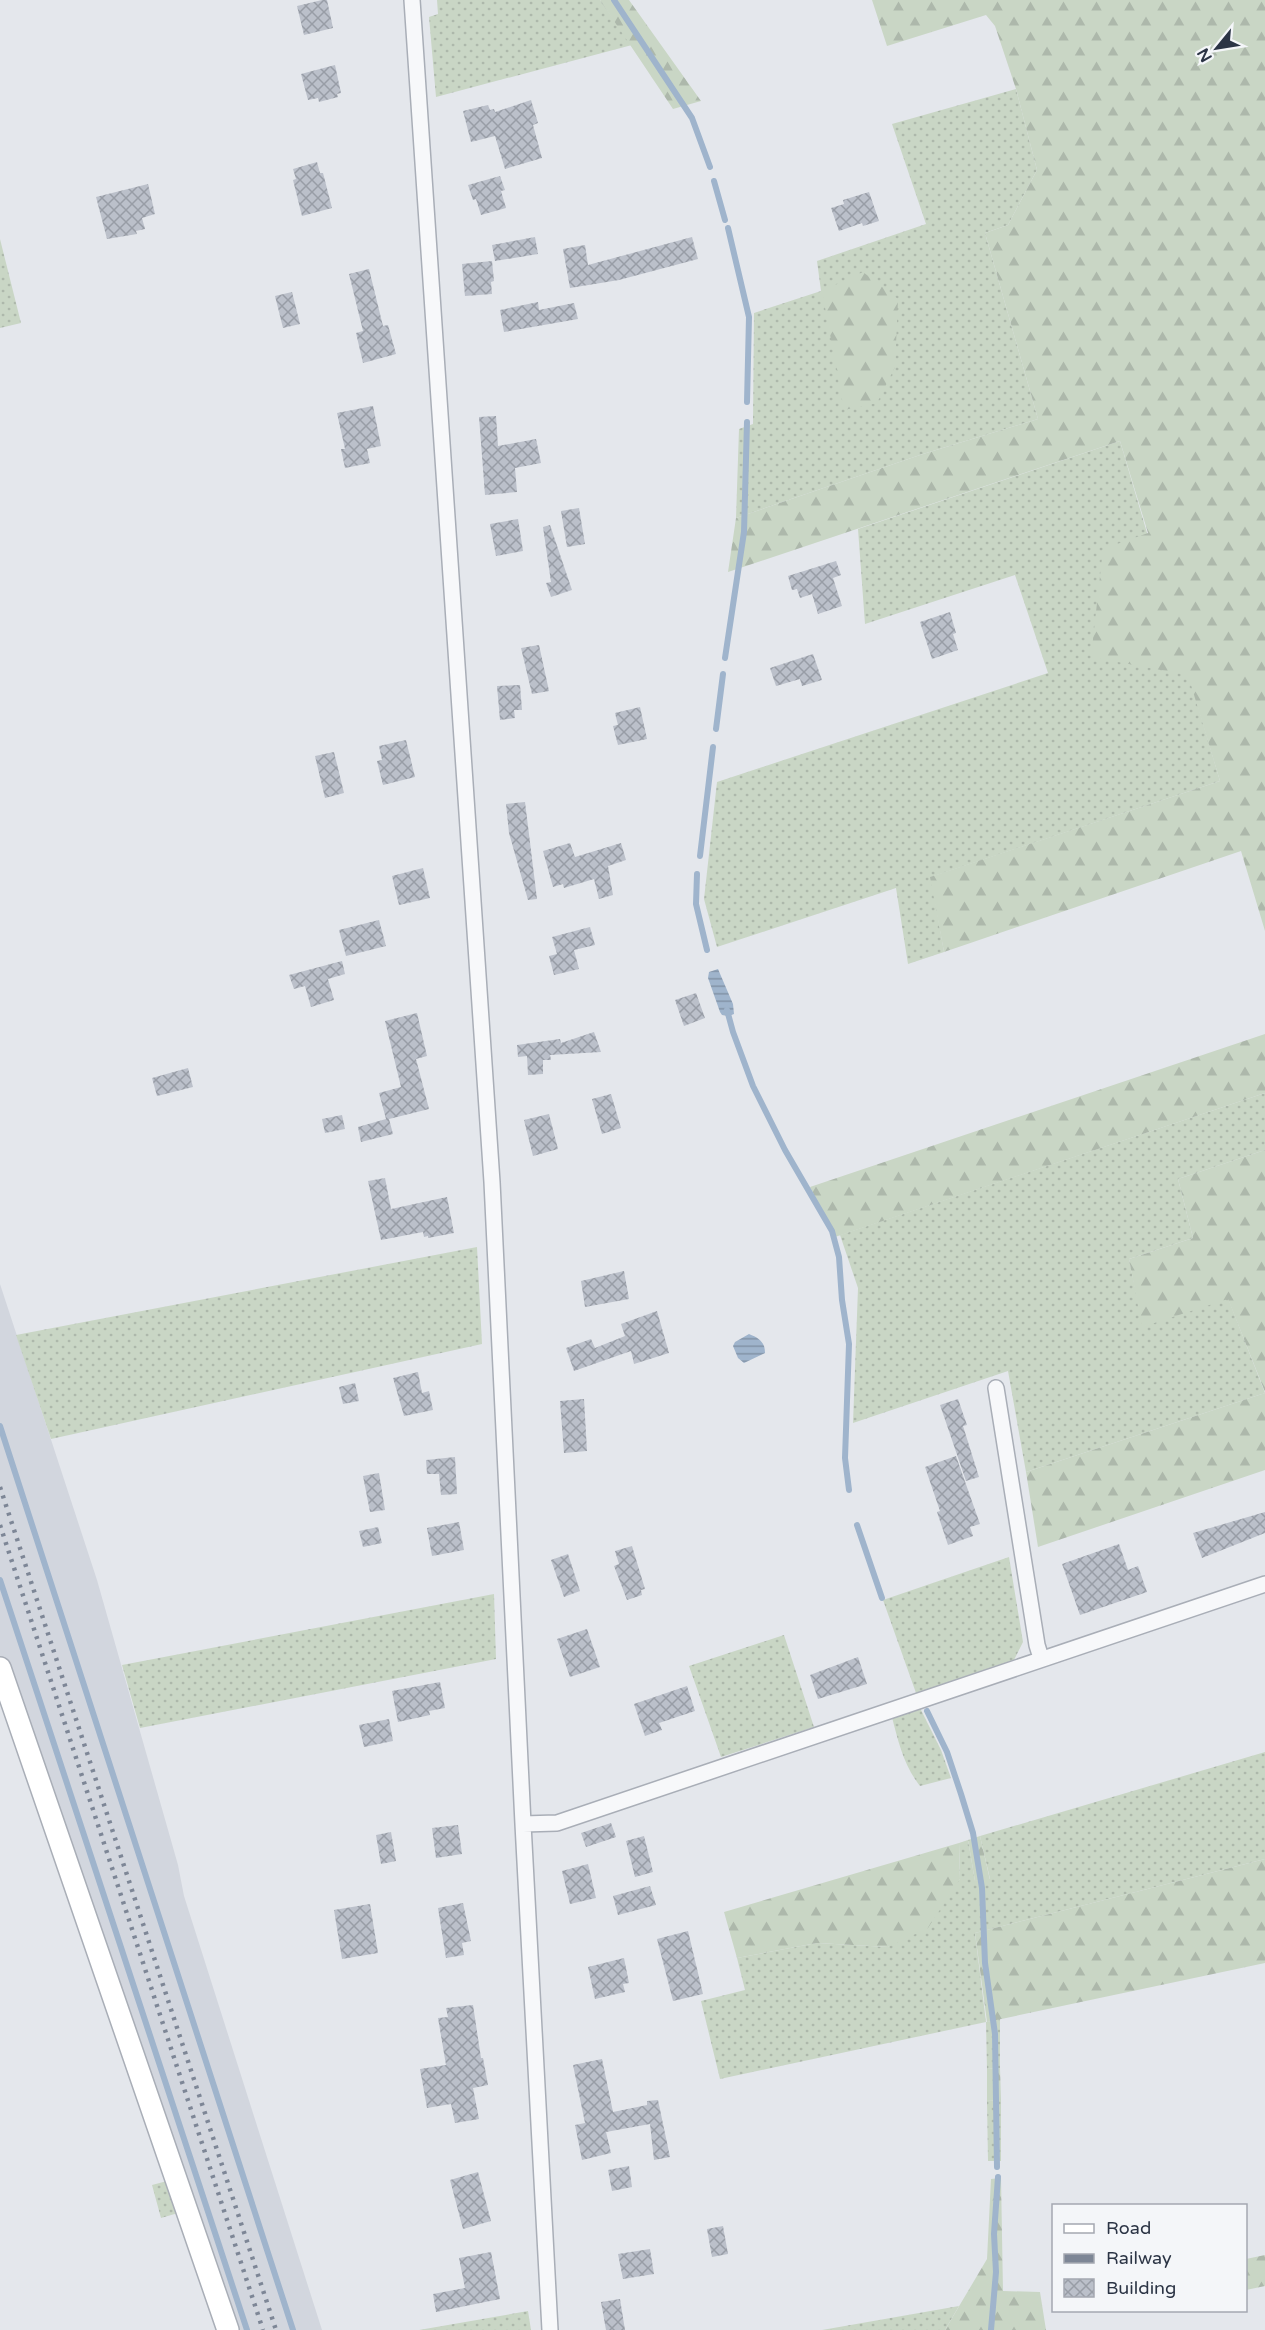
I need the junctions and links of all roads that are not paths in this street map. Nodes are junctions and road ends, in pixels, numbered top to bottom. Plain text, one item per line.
1 (412, 0) edge
2 (996, 1388) dead end
3 (1265, 1584) edge
4 (1041, 1658) junction
5 (0, 1668) edge
6 (522, 1824) junction
7 (228, 2330) edge
8 (550, 2330) edge

1 - 6 street
2 - 4 street
3 - 4 street
4 - 6 street
5 - 7 street
6 - 8 street

